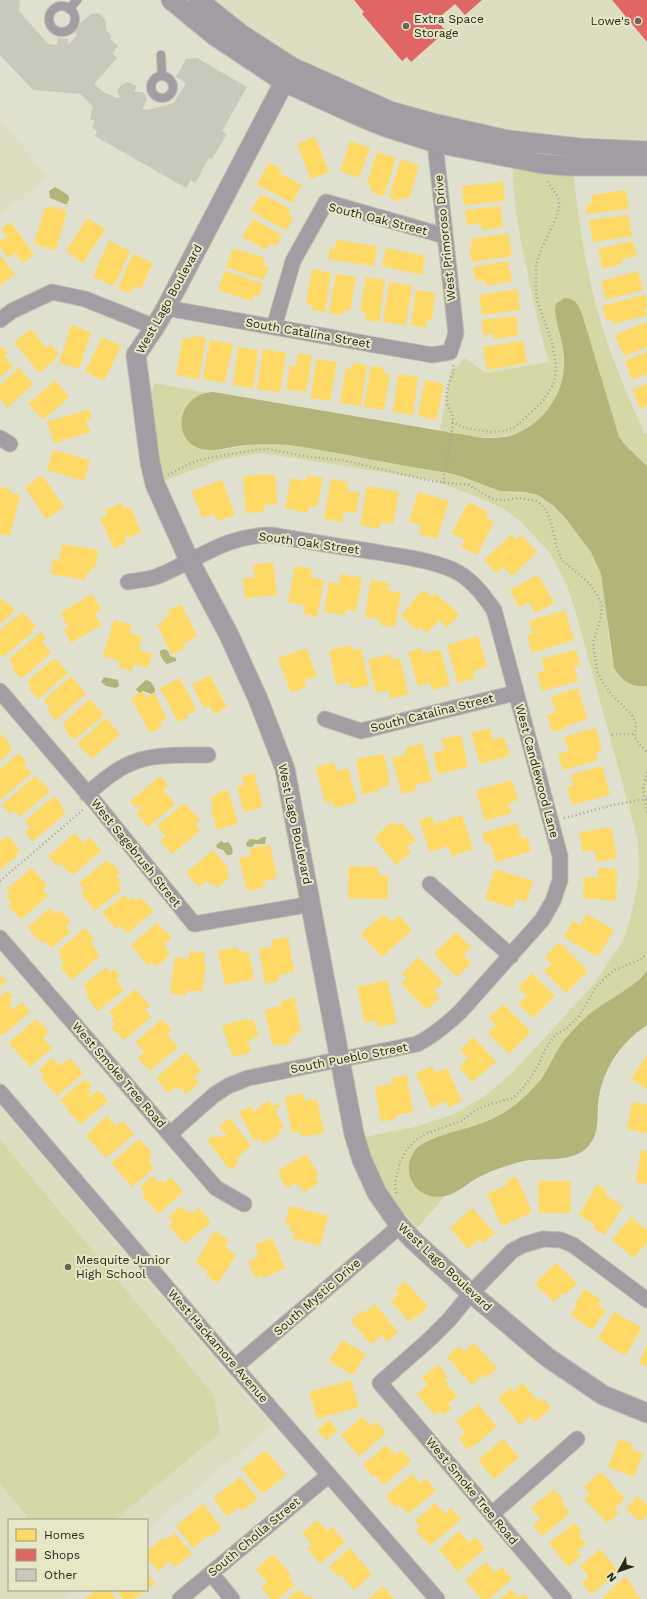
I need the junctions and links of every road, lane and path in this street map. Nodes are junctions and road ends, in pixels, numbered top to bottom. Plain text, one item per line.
1 (77, 0) edge
2 (171, 0) edge
3 (197, 4) edge
4 (70, 9) dead end
5 (161, 55) dead end
6 (288, 74) junction
7 (162, 76) dead end
8 (433, 123) junction
9 (436, 143) junction
10 (647, 157) edge
11 (543, 164) junction
12 (445, 236) junction
13 (166, 308) junction
14 (0, 320) edge
15 (155, 327) junction
16 (274, 327) junction
17 (450, 352) junction
18 (452, 424) junction
19 (154, 480) junction
20 (443, 483) junction
21 (190, 560) junction
22 (470, 581) joint
23 (128, 582) dead end
24 (0, 691) edge
25 (515, 693) junction
26 (325, 719) dead end
27 (635, 734) junction
28 (612, 735) dead end
29 (647, 752) edge
30 (208, 755) dead end
31 (647, 772) edge
32 (90, 797) junction
33 (646, 800) edge
34 (647, 813) edge
35 (551, 821) junction
36 (0, 881) edge
37 (430, 884) dead end
38 (312, 904) junction
39 (0, 938) edge
40 (647, 954) edge
41 (511, 956) junction
42 (340, 1059) junction
43 (0, 1092) edge
44 (170, 1134) junction
45 (395, 1183) dead end
46 (244, 1204) dead end
47 (400, 1226) junction
48 (471, 1293) junction
49 (647, 1299) edge
50 (235, 1367) junction
51 (647, 1413) edge
52 (577, 1439) dead end
53 (329, 1475) junction
54 (492, 1514) junction
55 (211, 1573) junction
56 (180, 1599) edge
57 (232, 1599) edge
58 (437, 1599) edge
59 (564, 1599) edge

1 - 4 lane
2 - 3 street
3 - 6 street
5 - 7 lane
6 - 8 street
6 - 9 street
6 - 13 street, West Lago Boulevard
8 - 9 street, West Primoroso Drive
8 - 10 street
9 - 11 street
9 - 12 street, West Primoroso Drive
10 - 11 street
11 - 18 path
12 - 16 street, South Oak Street
12 - 17 street, West Primoroso Drive
13 - 15 street, West Lago Boulevard
13 - 16 street, South Catalina Street
14 - 15 street
15 - 19 street, West Lago Boulevard
16 - 17 street, South Catalina Street
17 - 18 path
18 - 20 path
19 - 20 path
19 - 21 street, West Lago Boulevard
20 - 27 path
21 - 22 street, South Oak Street
21 - 23 street, South Oak Street
21 - 38 street, West Lago Boulevard
22 - 25 street, West Candlewood Lane
24 - 32 street, West Sagebrush Street
25 - 26 street, South Catalina Street
25 - 35 street, West Candlewood Lane
27 - 28 path
27 - 29 path
30 - 32 street
31 - 33 path
32 - 36 path
32 - 38 street, West Sagebrush Street
33 - 34 path
33 - 35 path
35 - 41 street, West Candlewood Lane
37 - 41 street
38 - 42 street, West Lago Boulevard
39 - 44 street, West Smoke Tree Road
40 - 45 path
41 - 42 street, South Pueblo Street
42 - 44 street, South Pueblo Street
42 - 47 street, West Lago Boulevard
43 - 50 street, West Hackamore Avenue
44 - 46 street, West Smoke Tree Road
47 - 48 street, West Lago Boulevard
47 - 50 street, South Mystic Drive
48 - 49 street
48 - 51 street, West Lago Boulevard
48 - 54 street, West Smoke Tree Road
50 - 53 street, West Hackamore Avenue
52 - 54 street
53 - 55 street, South Cholla Street
53 - 58 street, West Hackamore Avenue
54 - 59 street, West Smoke Tree Road
55 - 56 street, South Cholla Street
55 - 57 street

